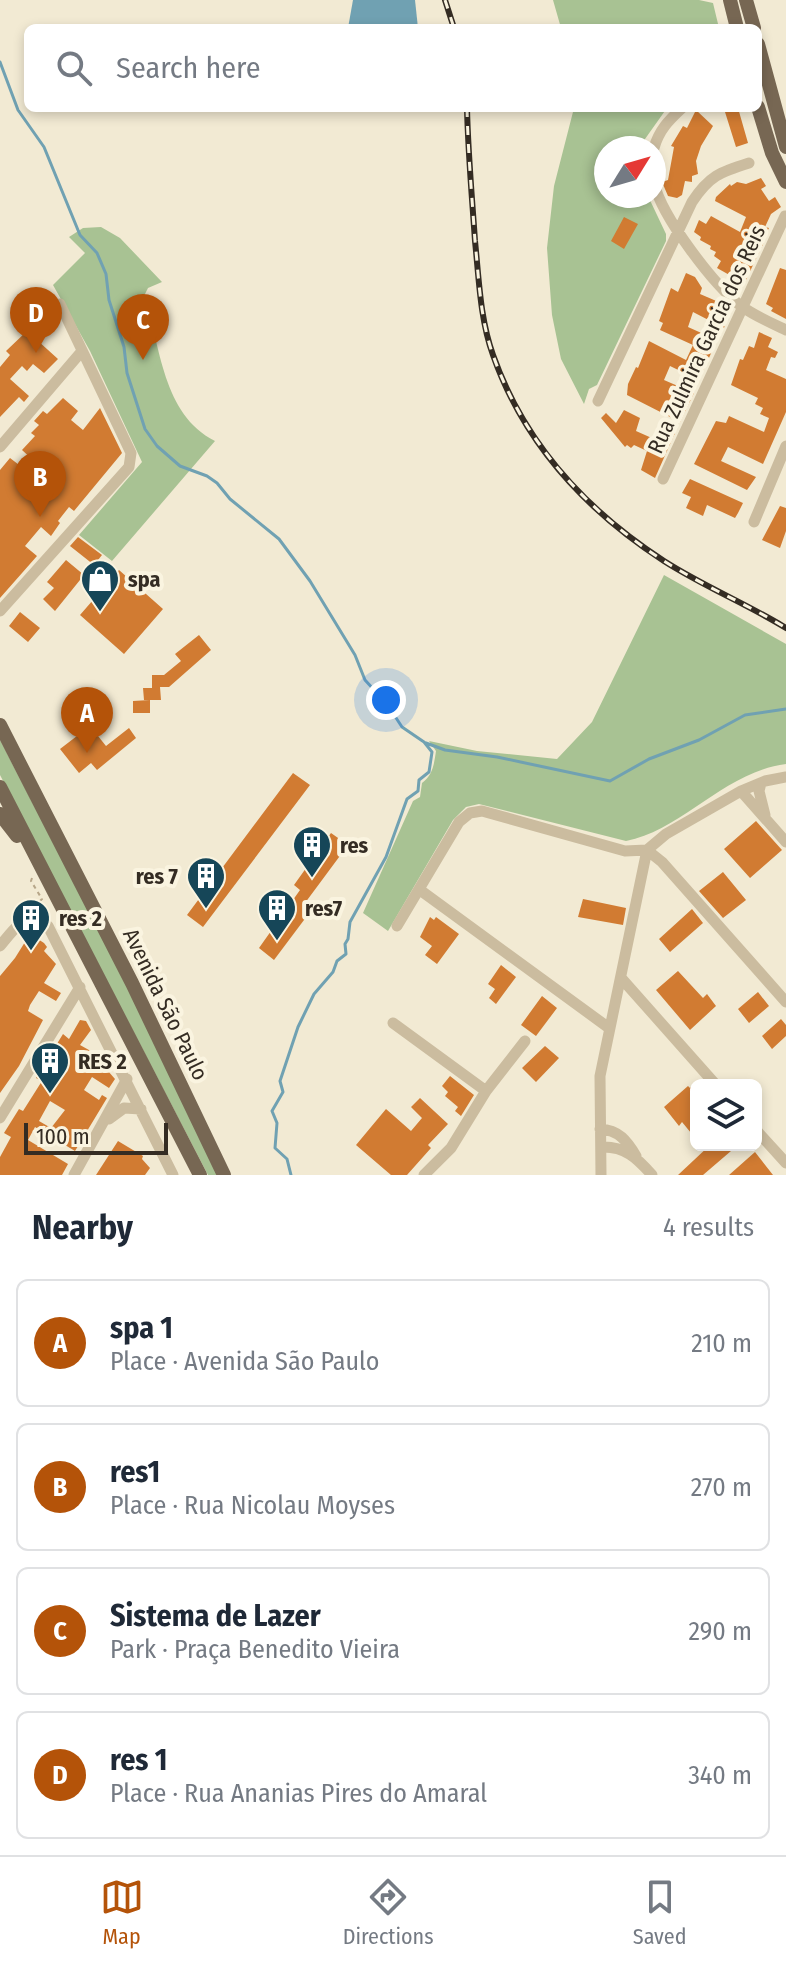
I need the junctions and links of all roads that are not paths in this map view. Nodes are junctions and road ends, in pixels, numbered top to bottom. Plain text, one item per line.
1 (730, 0) edge
2 (746, 0) edge
3 (736, 24) edge
4 (753, 24) edge
5 (762, 59) edge
6 (678, 112) edge
7 (760, 112) edge
8 (658, 136) edge
9 (786, 147) edge
10 (749, 163) dead end
11 (786, 182) edge
12 (664, 208) edge
13 (785, 216) edge
14 (679, 233) junction
15 (60, 304) dead end
16 (743, 307) junction
17 (786, 330) edge
18 (82, 351) junction
19 (598, 401) dead end
20 (786, 446) edge
21 (0, 447) edge
22 (663, 479) dead end
23 (754, 522) dead end
24 (0, 611) edge
25 (0, 725) edge
26 (786, 777) edge
27 (761, 783) junction
28 (0, 787) edge
29 (741, 791) junction
30 (0, 814) edge
31 (769, 822) junction
32 (786, 842) edge
33 (647, 850) junction
34 (643, 863) junction
35 (38, 875) junction
36 (674, 876) junction
37 (420, 890) junction
38 (397, 926) dead end
39 (0, 946) edge
40 (622, 979) junction
41 (80, 987) junction
42 (786, 1002) edge
43 (647, 1008) junction
44 (94, 1014) junction
45 (613, 1014) junction
46 (61, 1018) junction
47 (393, 1023) dead end
48 (609, 1028) junction
49 (525, 1041) dead end
50 (127, 1079) junction
51 (711, 1079) edge
52 (486, 1091) junction
53 (141, 1109) junction
54 (0, 1118) edge
55 (102, 1125) junction
56 (600, 1129) junction
57 (762, 1137) edge
58 (601, 1147) junction
59 (639, 1160) junction
60 (786, 1163) edge
61 (74, 1175) edge
62 (173, 1175) edge
63 (198, 1175) edge
64 (224, 1175) edge
65 (424, 1175) edge
66 (601, 1175) edge
67 (652, 1175) edge

1 - 3 main road
2 - 4 main road
5 - 9 main road
6 - 8 street
7 - 11 main road
10 - 14 street
12 - 14 street
13 - 16 street, Rua Zulmira Garcia dos Reis
14 - 16 street
14 - 19 street
15 - 18 street
16 - 17 street
16 - 22 street, Rua Zulmira Garcia dos Reis
18 - 21 street
18 - 24 street
20 - 23 street
25 - 64 main road, Avenida São Paulo
26 - 27 street
27 - 29 street
27 - 31 street
28 - 35 main road
29 - 31 street
29 - 33 street
30 - 35 main road
31 - 32 street
33 - 34 street
33 - 36 street
33 - 37 street
34 - 36 street
34 - 40 street
35 - 63 main road
36 - 42 street
37 - 38 street
37 - 48 street
39 - 41 street
40 - 43 street
40 - 45 street
41 - 44 street
41 - 46 street
43 - 45 street
43 - 51 street
44 - 46 street
44 - 50 street
45 - 48 street
46 - 54 street
47 - 52 street
48 - 56 street
49 - 52 street
50 - 53 street
50 - 55 street
52 - 65 street
53 - 55 street
53 - 62 street
55 - 61 street
56 - 58 street
56 - 59 street
57 - 60 street
58 - 59 street
58 - 66 street
59 - 67 street

